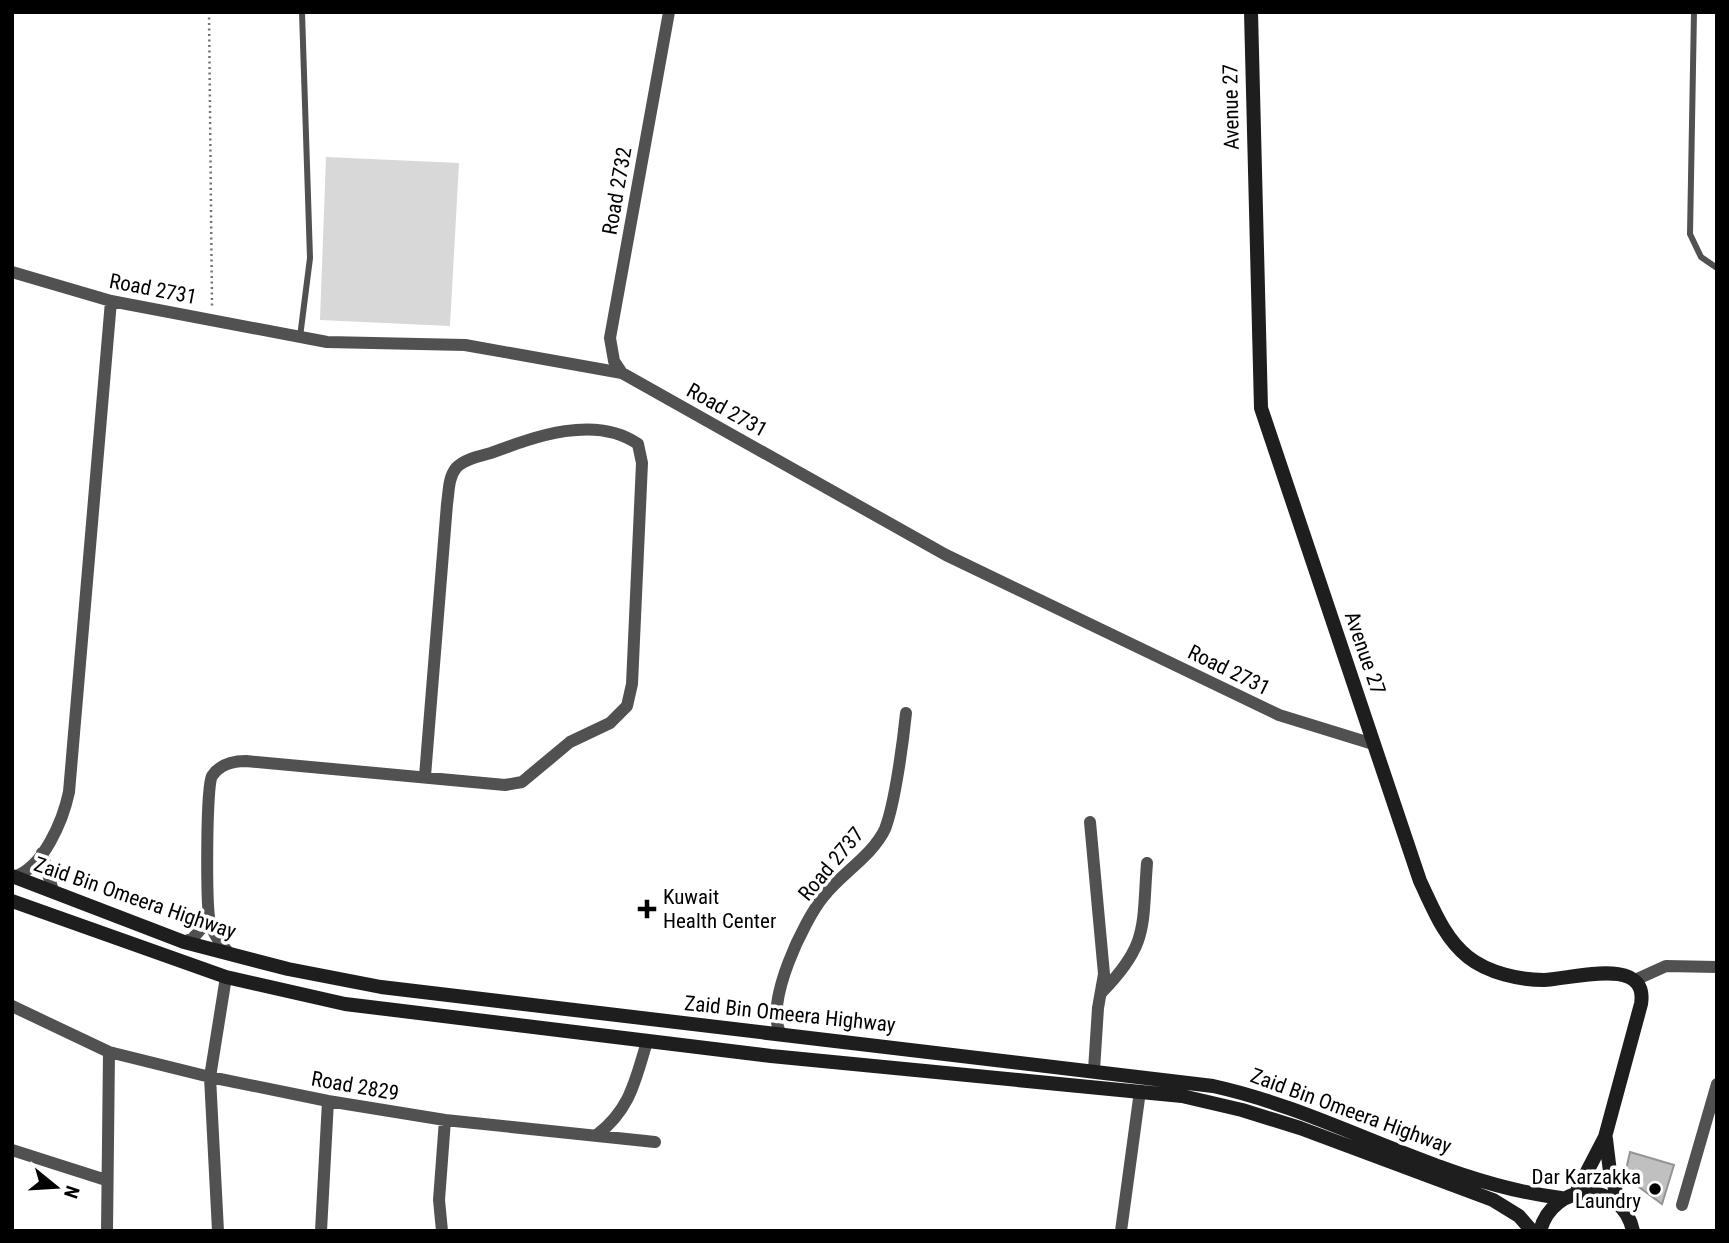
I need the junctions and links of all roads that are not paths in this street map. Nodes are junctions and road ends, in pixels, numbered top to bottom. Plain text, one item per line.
1 (302, 12) edge
2 (669, 12) edge
3 (1251, 12) edge
4 (1693, 12) edge
5 (1717, 268) edge
6 (12, 272) edge
7 (111, 302) junction
8 (300, 337) junction
9 (622, 373) junction
10 (906, 713) dead end
11 (1373, 744) junction
12 (425, 776) junction
13 (1090, 822) dead end
14 (42, 852) junction
15 (1147, 863) dead end
16 (13, 877) edge
17 (53, 891) junction
18 (12, 901) edge
19 (209, 920) junction
20 (184, 942) junction
21 (230, 954) junction
22 (1717, 967) edge
23 (226, 977) junction
24 (1635, 980) junction
25 (1102, 992) junction
26 (12, 1006) edge
27 (595, 1012) junction
28 (523, 1025) junction
29 (761, 1031) junction
30 (781, 1034) junction
31 (647, 1042) junction
32 (109, 1052) junction
33 (771, 1056) junction
34 (1094, 1070) junction
35 (210, 1077) junction
36 (1717, 1084) edge
37 (1140, 1091) junction
38 (328, 1101) junction
39 (445, 1120) junction
40 (598, 1134) junction
41 (1605, 1137) junction
42 (655, 1142) dead end
43 (12, 1150) edge
44 (106, 1180) junction
45 (1577, 1191) junction
46 (1561, 1198) junction
47 (1682, 1205) dead end
48 (1624, 1210) junction
49 (107, 1231) edge
50 (218, 1231) edge
51 (321, 1231) edge
52 (442, 1231) edge
53 (1121, 1231) edge
54 (1532, 1231) edge
55 (1540, 1231) edge
56 (1633, 1231) edge
57 (1644, 1231) edge

1 - 8 lane
2 - 9 street, Road 2732
3 - 11 street, Avenue 27
4 - 5 lane
6 - 7 street, Road 2731
7 - 8 street, Road 2731
7 - 14 street
8 - 9 street, Road 2731
9 - 11 street, Road 2731
10 - 30 street, Road 2737
11 - 24 street, Avenue 27
12 - 12 street
12 - 19 street
13 - 25 street
14 - 16 street
14 - 17 street
15 - 25 street
16 - 17 street, Zaid Bin Omeera Highway
17 - 20 street, Zaid Bin Omeera Highway
18 - 23 street, Zaid Bin Omeera Highway
19 - 20 street
19 - 21 street
20 - 21 street, Zaid Bin Omeera Highway
21 - 27 street, Zaid Bin Omeera Highway
22 - 24 street
23 - 28 street, Zaid Bin Omeera Highway
23 - 35 street
24 - 41 street
25 - 34 street
26 - 32 street, Road 2829
27 - 28 street
27 - 29 street, Zaid Bin Omeera Highway
28 - 31 street, Zaid Bin Omeera Highway
29 - 30 street, Zaid Bin Omeera Highway
29 - 33 street
30 - 34 street, Zaid Bin Omeera Highway
31 - 33 street, Zaid Bin Omeera Highway
31 - 40 street
32 - 35 street, Road 2829
32 - 44 street
33 - 37 street, Zaid Bin Omeera Highway
34 - 46 street, Zaid Bin Omeera Highway
35 - 38 street, Road 2829
35 - 50 street
36 - 47 street
37 - 53 street
37 - 54 street, Zaid Bin Omeera Highway
38 - 39 street, Road 2829
38 - 51 street
39 - 40 street, Road 2829
39 - 52 street
40 - 42 street, Road 2829
41 - 45 street
41 - 48 street
43 - 44 street
44 - 49 street
45 - 46 street
45 - 48 street
46 - 55 street
48 - 56 street
48 - 57 street

